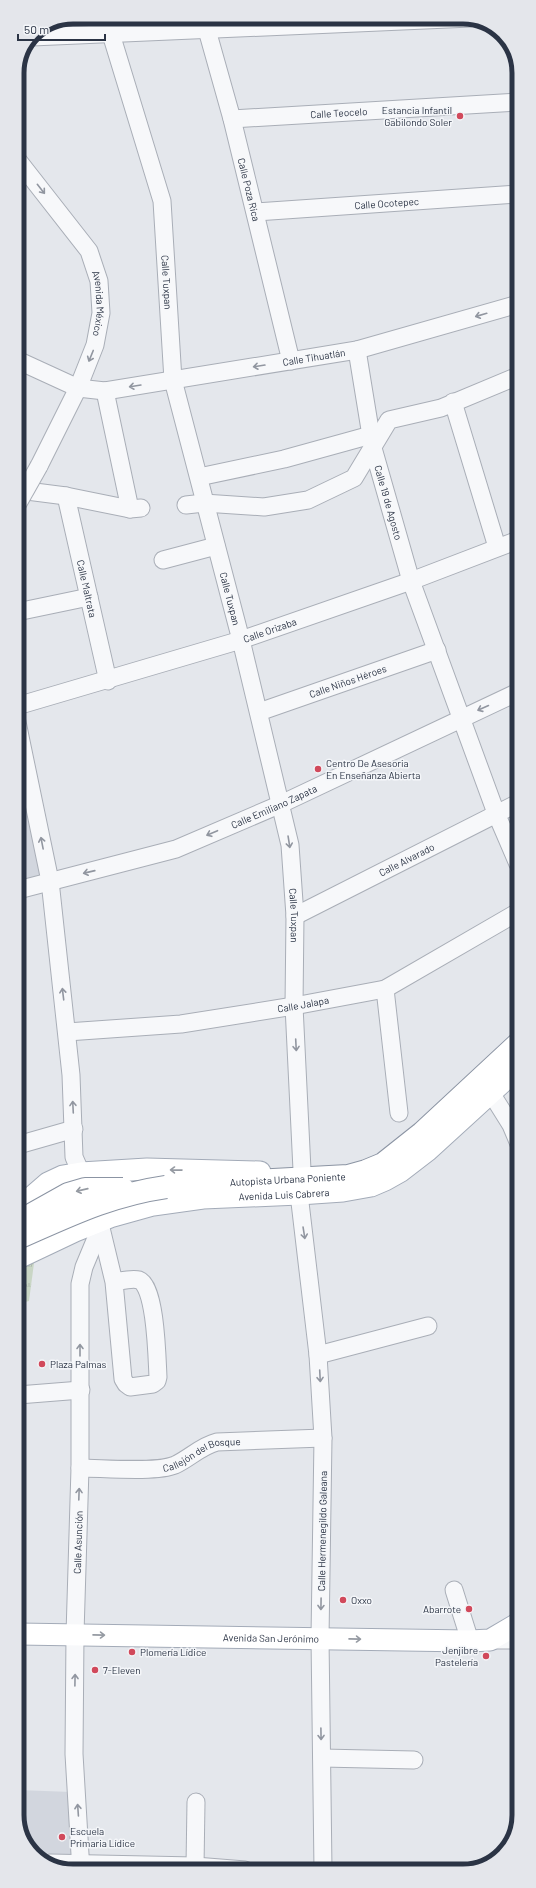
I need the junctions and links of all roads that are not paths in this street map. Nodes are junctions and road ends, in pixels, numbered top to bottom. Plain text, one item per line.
1 (207, 24) edge
2 (111, 34) junction
3 (42, 35) edge
4 (512, 102) edge
5 (232, 120) junction
6 (24, 168) edge
7 (512, 194) edge
8 (256, 212) junction
9 (512, 306) edge
10 (357, 350) junction
11 (291, 361) junction
12 (24, 363) edge
13 (512, 378) edge
14 (173, 380) junction
15 (78, 388) junction
16 (105, 391) junction
17 (453, 402) junction
18 (372, 442) junction
19 (199, 477) junction
20 (24, 489) edge
21 (24, 493) edge
22 (66, 496) junction
23 (204, 503) junction
24 (186, 504) dead end
25 (512, 542) edge
26 (216, 546) junction
27 (496, 547) junction
28 (163, 560) dead end
29 (412, 581) junction
30 (89, 597) junction
31 (24, 611) edge
32 (241, 640) junction
33 (437, 650) junction
34 (108, 681) junction
35 (512, 695) edge
36 (24, 704) edge
37 (259, 712) junction
38 (461, 718) junction
39 (24, 756) edge
40 (281, 804) junction
41 (512, 806) edge
42 (496, 814) junction
43 (512, 850) edge
44 (50, 881) junction
45 (24, 888) edge
46 (512, 915) edge
47 (295, 916) junction
48 (384, 989) junction
49 (294, 1006) junction
50 (67, 1032) junction
51 (512, 1040) edge
52 (512, 1049) edge
53 (512, 1068) edge
54 (512, 1073) edge
55 (491, 1092) junction
56 (399, 1113) dead end
57 (512, 1127) edge
58 (74, 1129) junction
59 (24, 1143) edge
60 (302, 1170) junction
61 (72, 1175) junction
62 (149, 1188) junction
63 (299, 1194) junction
64 (24, 1204) edge
65 (24, 1219) edge
66 (24, 1224) edge
67 (103, 1224) junction
68 (24, 1235) edge
69 (24, 1245) edge
70 (24, 1255) edge
71 (114, 1280) junction
72 (428, 1326) dead end
73 (318, 1355) junction
74 (81, 1390) junction
75 (24, 1395) edge
76 (324, 1438) junction
77 (80, 1468) junction
78 (454, 1590) dead end
79 (512, 1626) edge
80 (24, 1634) edge
81 (75, 1634) junction
82 (320, 1638) junction
83 (480, 1640) junction
84 (512, 1640) edge
85 (322, 1758) junction
86 (414, 1760) dead end
87 (196, 1802) dead end
88 (81, 1864) edge
89 (195, 1864) edge
90 (321, 1864) edge

1 - 2 street
1 - 5 street, Calle Poza Rica
2 - 3 street
2 - 14 street, Calle Tuxpan
4 - 5 street, Calle Teocelo
5 - 8 street, Calle Poza Rica
6 -> 15 street, Avenida México
7 - 8 street, Calle Ocotepec
8 - 11 street, Calle Poza Rica
9 -> 10 street, Calle Tihuatlán
10 - 11 street, Calle Tihuatlán
10 - 18 street, Calle 19 de Agosto
11 -> 14 street, Calle Tihuatlán
12 - 15 street, Calle Tihuatlán
13 - 17 street
14 -> 16 street, Calle Tihuatlán
14 - 19 street, Calle Tuxpan
15 - 16 street, Calle Tihuatlán
15 - 21 street, Avenida México, bridge
16 - 22 street
17 - 18 street
17 - 27 street
18 - 19 street
18 - 23 street
18 - 29 street, Calle 19 de Agosto
19 - 23 street, Calle Tuxpan
20 - 22 street
22 - 30 street, Calle Maltrata
23 - 24 street
23 - 26 street, Calle Tuxpan
25 - 27 street, Calle Orizaba
26 - 28 street
26 - 32 street, Calle Tuxpan
27 - 29 street, Calle Orizaba
29 - 32 street, Calle Orizaba
29 - 33 street, Calle 19 de Agosto
30 - 31 street
30 - 34 street, Calle Maltrata
32 - 34 street, Calle Orizaba
32 - 37 street, Calle Tuxpan
33 - 37 street, Calle Niños Héroes
33 - 38 street, Calle 19 de Agosto
34 - 36 street, Calle Orizaba
35 -> 38 street, Calle Emiliano Zapata
37 - 40 street, Calle Tuxpan
38 - 40 street, Calle Emiliano Zapata
38 - 42 street
44 -> 39 street
40 -> 44 street, Calle Emiliano Zapata
40 -> 47 street, Calle Tuxpan
41 - 42 street, Calle Alvarado
42 - 43 street
42 - 47 street, Calle Alvarado
44 - 45 street, Calle Emiliano Zapata
50 -> 44 street
46 - 48 street, Calle Jalapa
47 - 49 street, Calle Tuxpan
48 - 49 street, Calle Jalapa
48 - 56 street
49 - 50 street, Calle Jalapa
49 -> 60 street, Calle Tuxpan
58 -> 50 street
51 - 60 main road, Avenida Luis Cabrera
52 - 62 highway, Autopista Urbana Poniente, bridge
53 - 69 highway, Autopista Urbana Poniente
54 - 55 main road, Avenida Luis Cabrera
55 - 57 street
55 - 63 main road, Avenida Luis Cabrera
58 - 59 street
58 - 61 street
60 -> 62 main road, Avenida Luis Cabrera
61 - 62 main road, Avenida Luis Cabrera
61 - 64 main road, Avenida Luis Cabrera
61 - 66 main road
62 - 63 main road, Avenida Luis Cabrera
62 -> 65 highway, bridge
62 - 67 main road, Avenida Luis Cabrera
62 - 68 highway, Autopista Urbana Poniente, bridge
63 -> 73 street, Calle Hermenegildo Galeana
67 - 70 main road, Avenida Luis Cabrera
67 - 71 street
74 -> 67 street, Calle Asunción
71 - 71 street
72 - 73 street
73 -> 76 street, Calle Hermenegildo Galeana
74 - 75 street
74 - 77 street, Calle Asunción
76 - 77 street, Callejón del Bosque
76 -> 82 street, Calle Hermenegildo Galeana
81 -> 77 street, Calle Asunción
78 - 83 street
79 - 83 main road
80 - 81 main road, Avenida San Jerónimo
81 -> 82 main road, Avenida San Jerónimo
88 -> 81 street, Calle Asunción
82 -> 83 main road, Avenida San Jerónimo
82 -> 85 street, Calle Hermenegildo Galeana
83 - 84 street
85 - 86 street
85 - 90 street, Calle Hermenegildo Galeana
87 - 89 street

